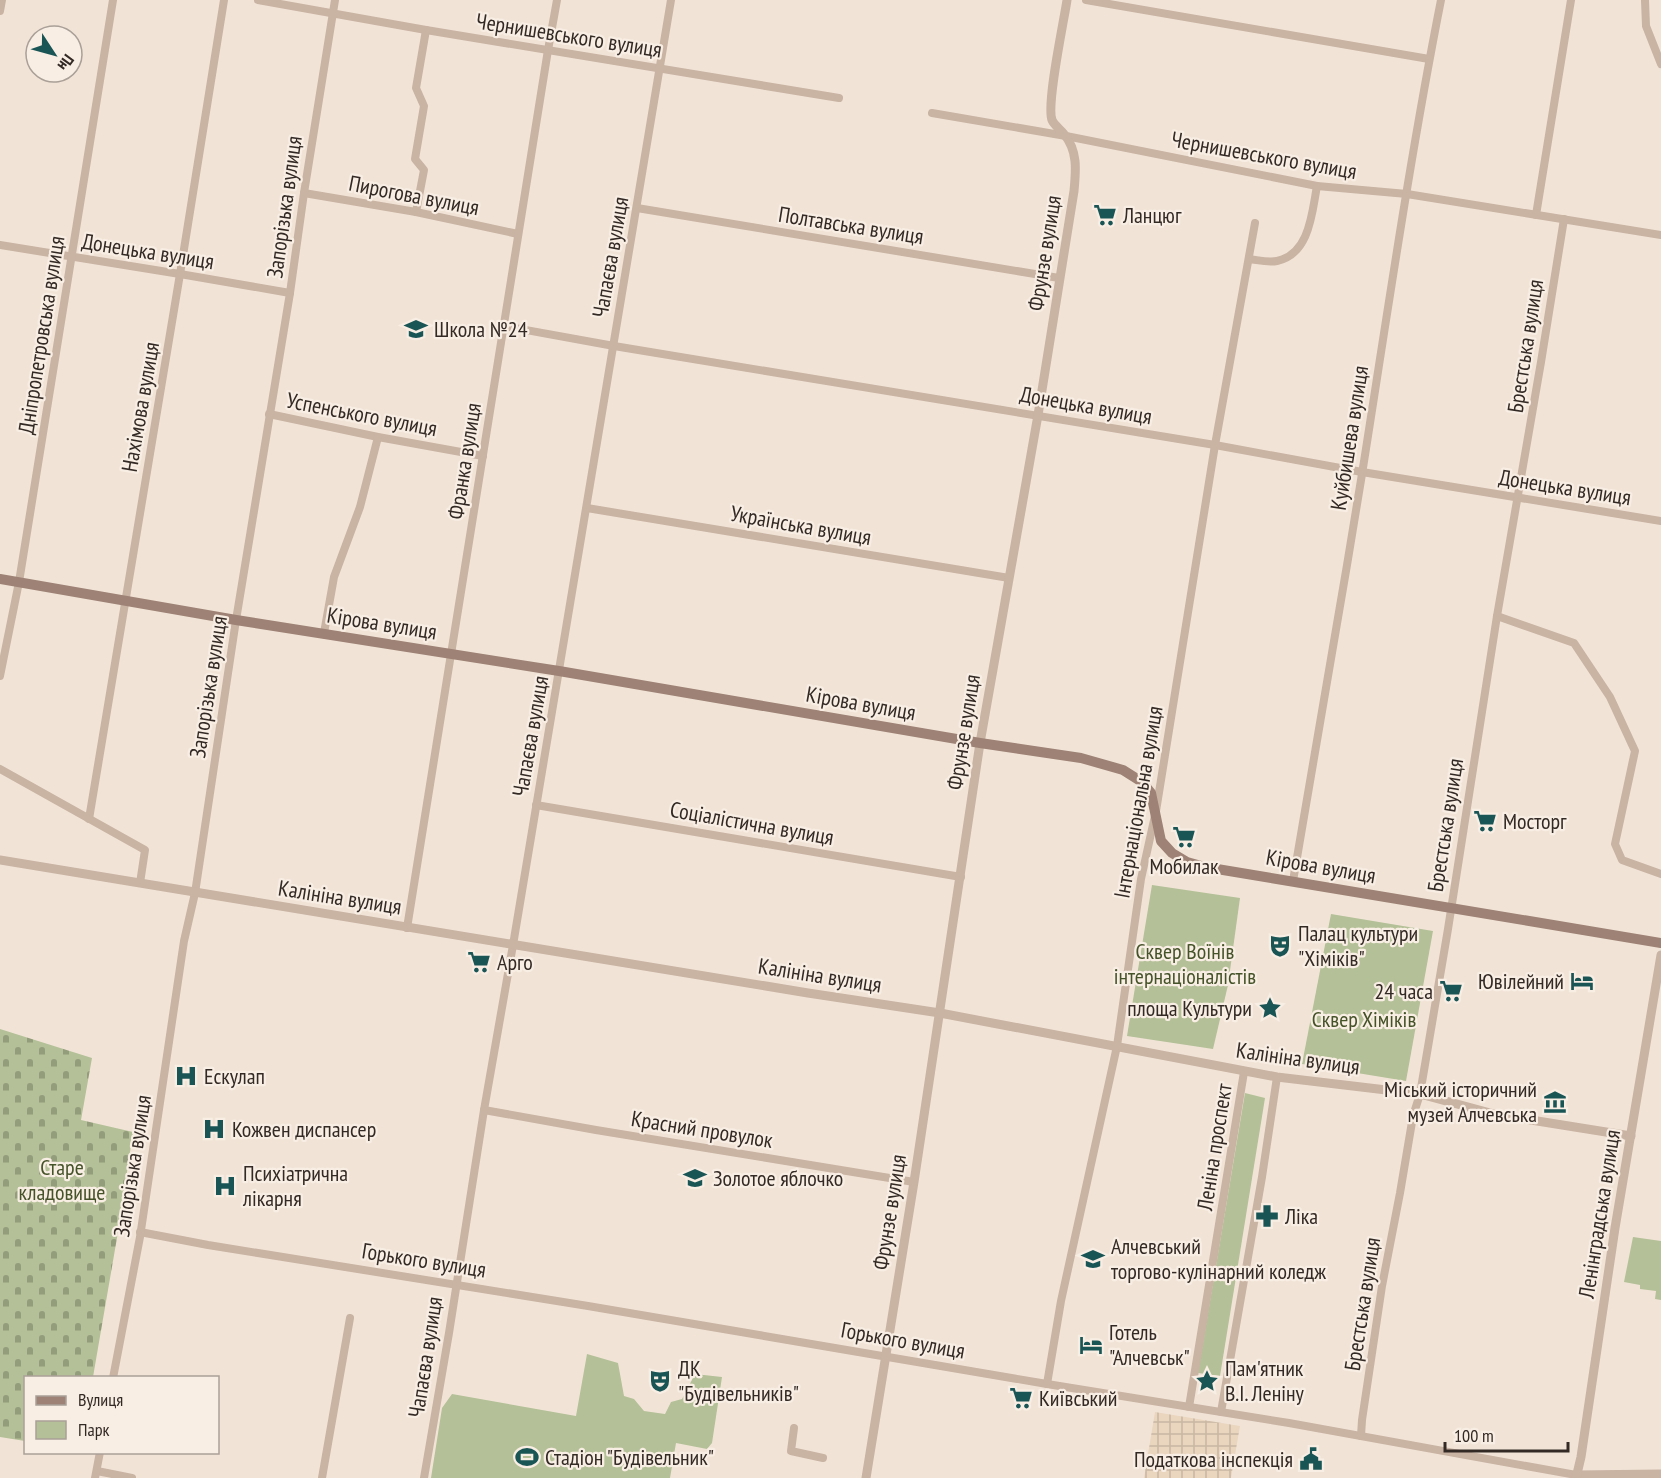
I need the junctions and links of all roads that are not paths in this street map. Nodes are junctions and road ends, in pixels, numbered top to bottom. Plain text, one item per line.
1 (2, 0) edge
2 (113, 0) edge
3 (224, 0) edge
4 (258, 0) edge
5 (335, 0) edge
6 (557, 0) edge
7 (671, 0) edge
8 (1067, 0) edge
9 (1086, 0) edge
10 (1441, 0) edge
11 (1571, 0) edge
12 (1645, 0) edge
13 (0, 11) edge
14 (332, 13) junction
15 (426, 30) junction
16 (548, 50) junction
17 (1429, 59) junction
18 (1661, 64) edge
19 (661, 68) junction
20 (839, 98) dead end
21 (932, 113) dead end
22 (1066, 136) junction
23 (1317, 186) junction
24 (303, 193) junction
25 (1407, 194) junction
26 (637, 208) junction
27 (416, 212) junction
28 (1536, 215) junction
29 (1564, 219) junction
30 (1256, 223) dead end
31 (518, 234) junction
32 (1661, 235) edge
33 (0, 245) edge
34 (72, 257) junction
35 (1249, 259) junction
36 (180, 274) junction
37 (1059, 278) junction
38 (290, 293) junction
39 (504, 326) junction
40 (614, 346) junction
41 (269, 414) junction
42 (1038, 415) junction
43 (378, 437) junction
44 (1215, 445) junction
45 (483, 456) junction
46 (1362, 472) junction
47 (1518, 497) junction
48 (587, 508) junction
49 (1661, 521) edge
50 (1009, 578) junction
51 (0, 579) edge
52 (19, 582) junction
53 (125, 602) junction
54 (1497, 616) junction
55 (236, 620) junction
56 (324, 633) junction
57 (451, 654) junction
58 (559, 671) junction
59 (0, 676) edge
60 (980, 743) junction
61 (0, 769) edge
62 (536, 805) junction
63 (1156, 811) junction
64 (89, 819) junction
65 (0, 860) edge
66 (1661, 874) edge
67 (961, 877) junction
68 (1293, 881) junction
69 (140, 883) junction
70 (195, 893) junction
71 (1451, 908) junction
72 (407, 928) junction
73 (1661, 943) edge
74 (513, 945) junction
75 (1661, 955) edge
76 (940, 1013) junction
77 (1117, 1046) junction
78 (1244, 1072) junction
79 (1277, 1077) junction
80 (1420, 1094) junction
81 (484, 1110) junction
82 (1631, 1136) junction
83 (914, 1182) junction
84 (140, 1232) junction
85 (455, 1284) junction
86 (350, 1318) dead end
87 (886, 1357) junction
88 (113, 1376) edge
89 (1047, 1384) junction
90 (1189, 1407) junction
91 (1221, 1412) junction
92 (794, 1428) dead end
93 (1361, 1436) junction
94 (100, 1454) edge
95 (823, 1458) dead end
96 (96, 1474) edge
97 (1661, 1474) edge
98 (1576, 1477) edge
99 (132, 1478) edge
100 (322, 1478) edge
101 (423, 1478) edge
102 (866, 1478) edge

1 - 13 street
2 - 34 street, Дніпропетровська вулиця
3 - 36 street, Нахімова вулиця
4 - 14 street, Чернишевського вулиця
5 - 14 street, Запорізька вулиця
6 - 16 street, Франка вулиця
7 - 19 street, Чапаєва вулиця
8 - 22 street, Фрунзе вулиця
9 - 17 street
10 - 17 street, Куйбишева вулиця
11 - 28 street
12 - 18 street
14 - 15 street, Чернишевського вулиця
14 - 24 street, Запорізька вулиця
15 - 16 street, Чернишевського вулиця
15 - 27 street
16 - 19 street, Чернишевського вулиця
16 - 31 street, Франка вулиця
17 - 25 street, Куйбишева вулиця
19 - 20 street, Чернишевського вулиця
19 - 26 street, Чапаєва вулиця
21 - 22 street, Чернишевського вулиця
22 - 23 street, Чернишевського вулиця
22 - 37 street, Фрунзе вулиця
23 - 25 street, Чернишевського вулиця
23 - 35 street
24 - 27 street, Пирогова вулиця
24 - 38 street, Запорізька вулиця
25 - 28 street, Чернишевського вулиця
25 - 46 street, Куйбишева вулиця
26 - 37 street, Полтавська вулиця
26 - 40 street, Чапаєва вулиця
27 - 31 street, Пирогова вулиця
28 - 29 street, Чернишевського вулиця
29 - 32 street, Чернишевського вулиця
29 - 47 street, Брестська вулиця
30 - 35 street, Інтернаціональна вулиця
31 - 39 street, Франка вулиця
33 - 34 street, Донецька вулиця
34 - 36 street, Донецька вулиця
34 - 52 street, Дніпропетровська вулиця
35 - 44 street, Інтернаціональна вулиця
36 - 38 street, Донецька вулиця
36 - 53 street, Нахімова вулиця
37 - 42 street, Фрунзе вулиця
38 - 41 street, Запорізька вулиця
39 - 40 street, Донецька вулиця
39 - 45 street, Франка вулиця
40 - 42 street, Донецька вулиця
40 - 48 street, Чапаєва вулиця
41 - 43 street, Успенського вулиця
41 - 55 street, Запорізька вулиця
42 - 44 street, Донецька вулиця
42 - 50 street, Фрунзе вулиця
43 - 45 street, Успенського вулиця
43 - 56 street
44 - 46 street, Донецька вулиця
44 - 63 street, Інтернаціональна вулиця
45 - 57 street, Франка вулиця
46 - 47 street, Донецька вулиця
46 - 68 street, Куйбишева вулиця
47 - 49 street, Донецька вулиця
47 - 54 street, Брестська вулиця
48 - 50 street, Українська вулиця
48 - 58 street, Чапаєва вулиця
50 - 60 street, Фрунзе вулиця
51 - 52 main road, Кірова вулиця
52 - 53 main road, Кірова вулиця
52 - 59 street, Дніпропетровська вулиця
53 - 55 main road, Кірова вулиця
53 - 64 street, Нахімова вулиця
54 - 66 street
54 - 71 street, Брестська вулиця
55 - 56 main road, Кірова вулиця
55 - 70 street, Запорізька вулиця
56 - 57 main road, Кірова вулиця
57 - 58 main road, Кірова вулиця
57 - 72 street, Франка вулиця
58 - 60 main road, Кірова вулиця
58 - 62 street, Чапаєва вулиця
60 - 63 main road, Кірова вулиця
60 - 67 street, Фрунзе вулиця
61 - 64 street
62 - 67 street, Соціалістична вулиця
62 - 74 street, Чапаєва вулиця
63 - 68 main road, Кірова вулиця
63 - 77 street, Інтернаціональна вулиця
64 - 69 street
65 - 69 street, Калініна вулиця
67 - 76 street, Фрунзе вулиця
68 - 71 main road, Кірова вулиця
69 - 70 street, Калініна вулиця
70 - 72 street, Калініна вулиця
70 - 84 street, Запорізька вулиця
71 - 73 main road, Кірова вулиця
71 - 80 street, Брестська вулиця
72 - 74 street, Калініна вулиця
74 - 76 street, Калініна вулиця
74 - 81 street, Чапаєва вулиця
75 - 82 street, Ленінградська вулиця
76 - 77 street, Калініна вулиця
76 - 83 street, Фрунзе вулиця
77 - 78 street, Калініна вулиця
77 - 89 street, Інтернаціональна вулиця
78 - 79 street, Калініна вулиця
78 - 90 street, Леніна проспект
79 - 80 street, Калініна вулиця
79 - 91 street
80 - 82 street, Калініна вулиця
80 - 93 street, Брестська вулиця
81 - 83 street, Красний провулок
81 - 85 street, Чапаєва вулиця
82 - 98 street, Ленінградська вулиця
83 - 87 street, Фрунзе вулиця
84 - 85 street, Горького вулиця
84 - 88 street, Запорізька вулиця
85 - 87 street, Горького вулиця
85 - 101 street, Чапаєва вулиця
86 - 100 street
87 - 89 street, Горького вулиця
87 - 102 street, Фрунзе вулиця
89 - 90 street, Горького вулиця
90 - 91 street, Горького вулиця
91 - 93 street, Горького вулиця
92 - 95 street
93 - 98 street, Горького вулиця
94 - 96 street
96 - 99 street
97 - 98 street, Горького вулиця

